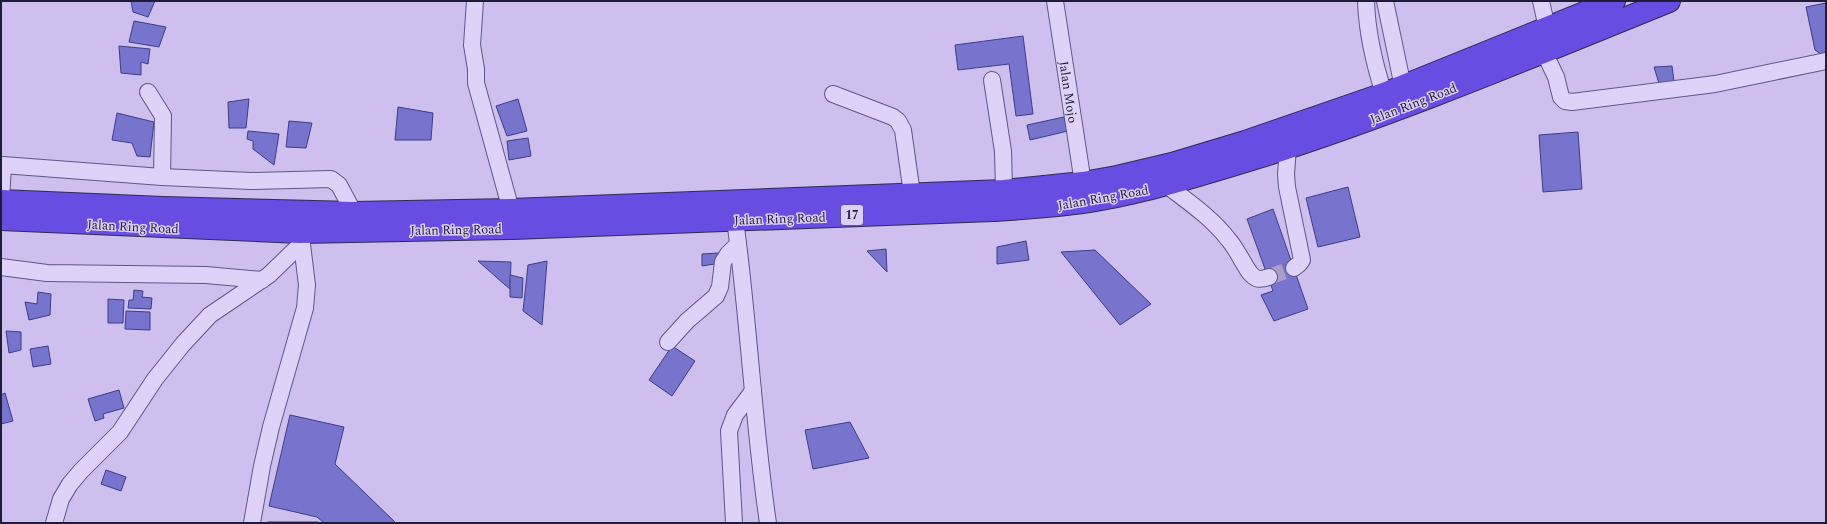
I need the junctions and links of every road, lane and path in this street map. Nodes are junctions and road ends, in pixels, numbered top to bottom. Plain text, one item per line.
1 (475, 1) edge
2 (1055, 1) edge
3 (1366, 1) edge
4 (1385, 1) edge
5 (1541, 1) edge
6 (1614, 1) edge
7 (1669, 1) edge
8 (1590, 6) edge
9 (1547, 28) junction
10 (1544, 52) junction
11 (1826, 62) edge
12 (992, 80) dead end
13 (1429, 87) junction
14 (1394, 90) junction
15 (148, 92) dead end
16 (833, 94) dead end
17 (1288, 147) junction
18 (2, 165) edge
19 (162, 177) junction
20 (1083, 184) junction
21 (1165, 184) junction
22 (1004, 190) junction
23 (912, 194) junction
24 (1, 201) edge
25 (511, 210) junction
26 (354, 213) junction
27 (162, 218) junction
28 (1, 219) edge
29 (735, 220) junction
30 (301, 238) junction
31 (738, 244) junction
32 (1, 267) edge
33 (1294, 268) dead end
34 (1269, 277) tunnel mouth
35 (262, 280) junction
36 (668, 342) dead end
37 (753, 391) junction
38 (54, 523) edge
39 (252, 523) edge
40 (734, 523) edge
41 (768, 523) edge

1 - 25 street
2 - 20 street, Jalan Mojo
3 - 14 street
4 - 14 street
5 - 9 street
6 - 8 highway, Jalan Ring Road / 17
7 - 10 highway, Jalan Ring Road / 17
8 - 9 highway, Jalan Ring Road / 17
9 - 13 highway, Jalan Ring Road / 17
10 - 11 street
10 - 13 highway, Jalan Ring Road / 17
12 - 22 street
13 - 14 highway, Jalan Ring Road / 17
13 - 17 highway, Jalan Ring Road / 17
14 - 20 highway, Jalan Ring Road / 17
15 - 19 street
16 - 23 street
17 - 21 highway, Jalan Ring Road / 17
17 - 33 street
18 - 19 street
18 - 24 street
19 - 26 street
20 - 22 highway, Jalan Ring Road / 17
21 - 29 highway, Jalan Ring Road / 17
21 - 34 street
22 - 23 highway, Jalan Ring Road / 17
23 - 25 highway, Jalan Ring Road / 17
24 - 27 highway, Jalan Ring Road / 17
25 - 26 highway, Jalan Ring Road / 17
26 - 27 highway, Jalan Ring Road / 17
27 - 28 highway, Jalan Ring Road / 17
27 - 30 highway, Jalan Ring Road / 17
29 - 30 highway, Jalan Ring Road / 17
29 - 31 street
30 - 35 street
30 - 39 street
31 - 36 street
31 - 37 street
32 - 35 street
35 - 38 street
37 - 40 street
37 - 41 street

